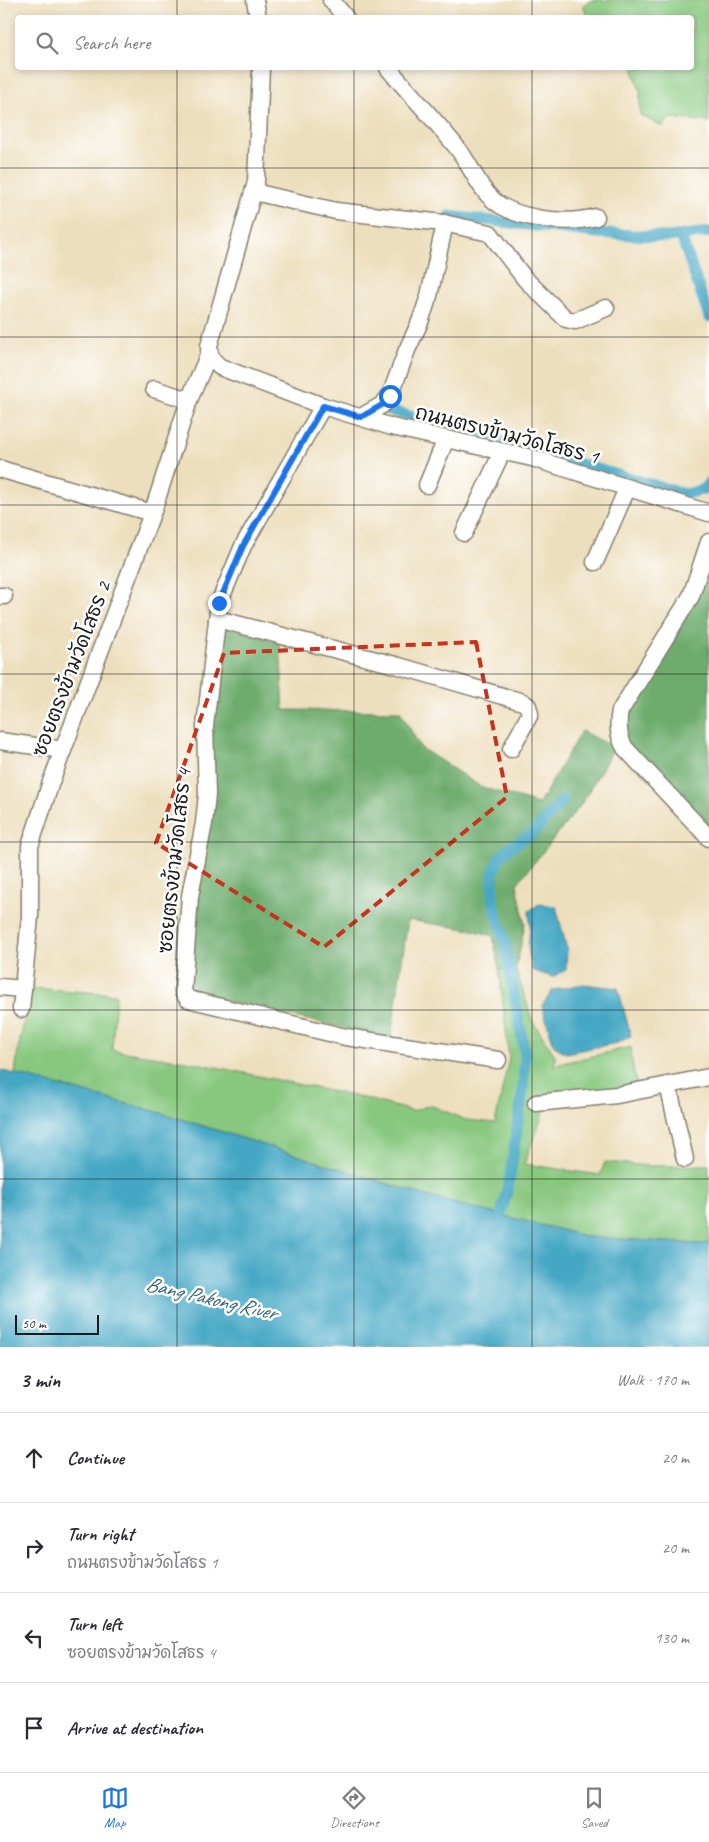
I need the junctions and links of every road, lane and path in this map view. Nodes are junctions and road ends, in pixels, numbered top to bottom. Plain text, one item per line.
1 (255, 0) edge
2 (331, 0) edge
3 (258, 15) edge
4 (344, 15) edge
5 (261, 70) edge
6 (390, 70) edge
7 (254, 192) junction
8 (596, 217) dead end
9 (445, 223) junction
10 (606, 308) dead end
11 (209, 354) junction
12 (154, 389) dead end
13 (189, 400) junction
14 (323, 406) junction
15 (361, 417) junction
16 (446, 440) junction
17 (502, 452) junction
18 (0, 470) edge
19 (427, 484) dead end
20 (627, 488) junction
21 (709, 512) edge
22 (152, 513) junction
23 (464, 533) dead end
24 (708, 547) edge
25 (595, 562) dead end
26 (217, 619) junction
27 (0, 741) edge
28 (511, 749) dead end
29 (63, 750) junction
30 (709, 838) edge
31 (0, 988) edge
32 (23, 989) junction
33 (21, 1009) dead end
34 (498, 1060) dead end
35 (709, 1077) edge
36 (668, 1085) junction
37 (536, 1103) dead end
38 (685, 1158) dead end

1 - 3 street
2 - 4 street
5 - 7 street
6 - 8 street
7 - 9 street
7 - 11 street
9 - 10 street
9 - 15 street
11 - 13 street, ซอยตรงข้ามวัดโสธร 2
11 - 14 street, ถนนตรงข้ามวัดโสธร 1
12 - 13 street
13 - 22 street, ซอยตรงข้ามวัดโสธร 2
14 - 15 street, ถนนตรงข้ามวัดโสธร 1
14 - 26 street, ซอยตรงข้ามวัดโสธร 4
15 - 16 street, ถนนตรงข้ามวัดโสธร 1
16 - 17 street, ถนนตรงข้ามวัดโสธร 1
16 - 19 street
17 - 20 street, ถนนตรงข้ามวัดโสธร 1
17 - 23 street
18 - 22 street
20 - 21 street, ถนนตรงข้ามวัดโสธร 1
20 - 25 street
22 - 29 street, ซอยตรงข้ามวัดโสธร 2
24 - 30 street
26 - 28 street
26 - 34 street, ซอยตรงข้ามวัดโสธร 4
27 - 29 street
29 - 32 street, ซอยตรงข้ามวัดโสธร 2
31 - 32 street
32 - 33 street, ซอยตรงข้ามวัดโสธร 2
35 - 36 street
36 - 37 street
36 - 38 street

